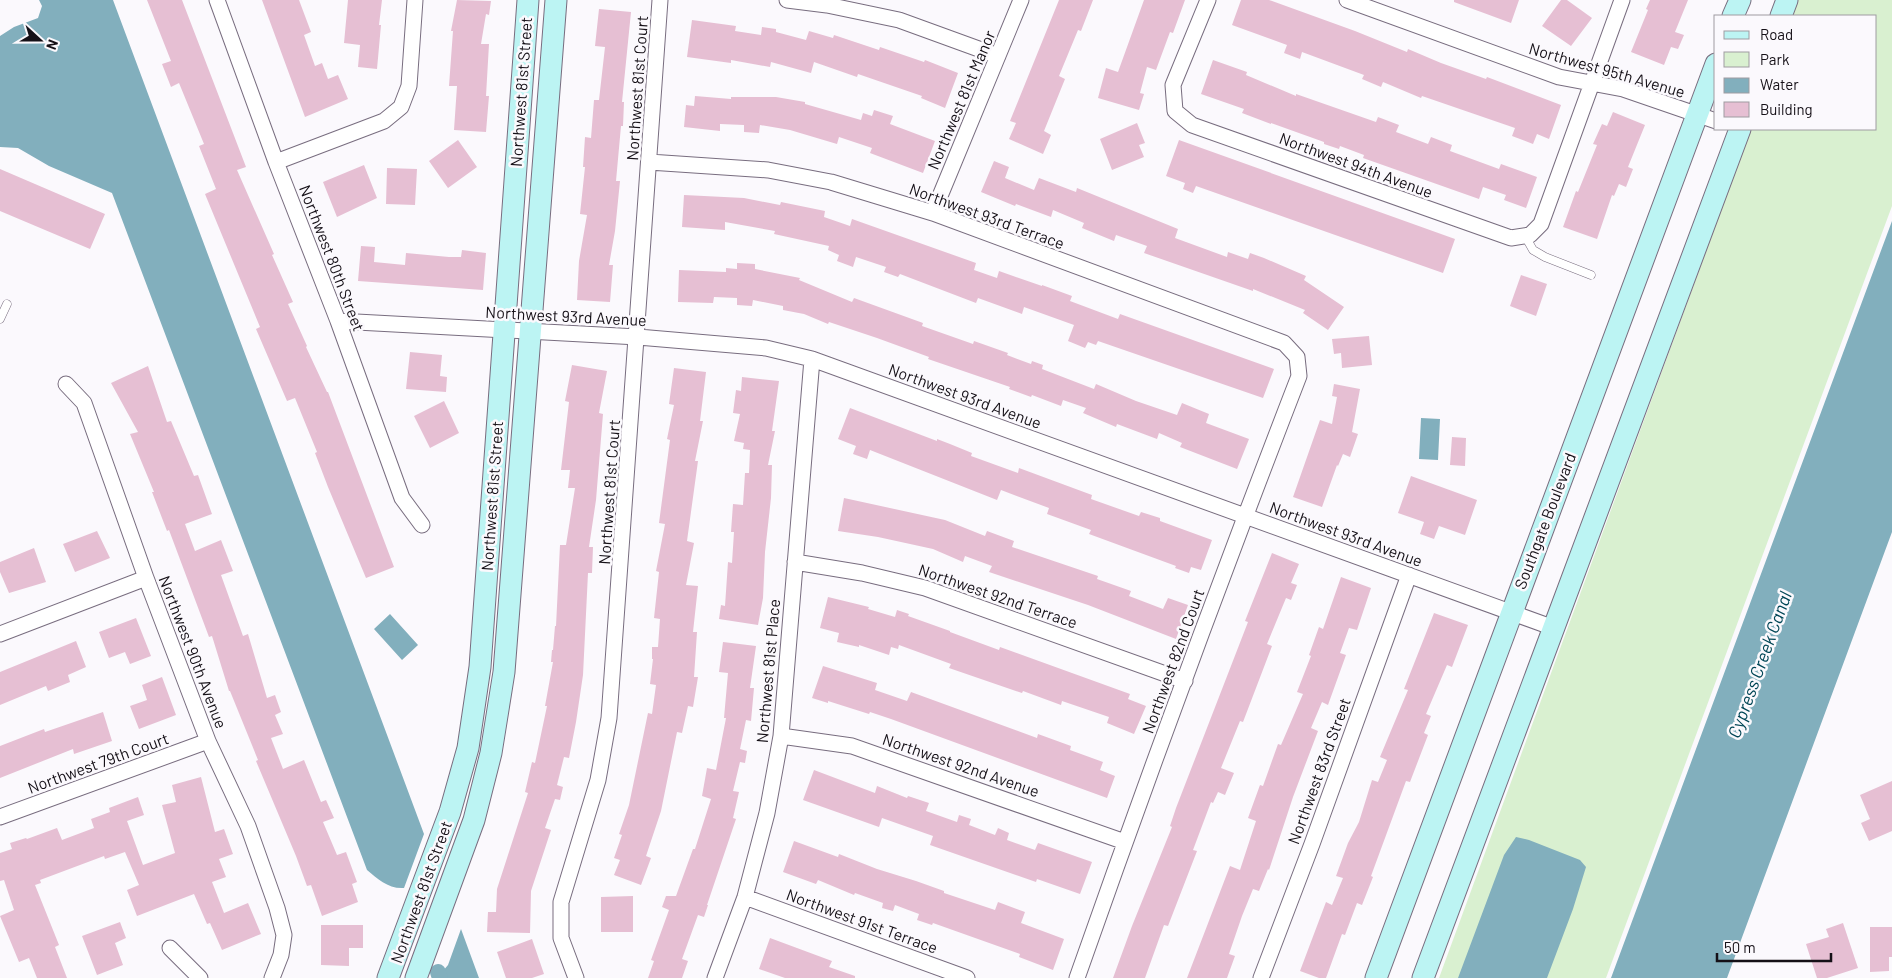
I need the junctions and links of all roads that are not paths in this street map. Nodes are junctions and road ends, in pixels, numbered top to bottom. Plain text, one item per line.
1 (217, 0) edge
2 (415, 0) edge
3 (528, 0) edge
4 (556, 0) edge
5 (660, 0) edge
6 (787, 0) edge
7 (1021, 0) edge
8 (1208, 0) edge
9 (1347, 0) edge
10 (1622, 0) edge
11 (1740, 0) edge
12 (1787, 0) edge
13 (1734, 15) edge
14 (1781, 15) edge
15 (998, 56) junction
16 (1714, 75) edge
17 (1591, 83) junction
18 (1706, 118) edge
19 (1738, 130) edge
20 (276, 162) junction
21 (649, 162) junction
22 (932, 213) junction
23 (1528, 236) junction
24 (1591, 275) dead end
25 (6, 304) dead end
26 (0, 319) edge
27 (338, 321) junction
28 (503, 329) junction
29 (530, 331) junction
30 (638, 337) junction
31 (1297, 357) joint
32 (812, 360) junction
33 (66, 384) dead end
34 (1245, 516) junction
35 (422, 525) dead end
36 (795, 562) junction
37 (1409, 575) junction
38 (146, 578) junction
39 (1511, 612) junction
40 (1554, 628) junction
41 (0, 634) edge
42 (1185, 681) junction
43 (781, 736) junction
44 (208, 741) junction
45 (0, 817) edge
46 (1125, 842) junction
47 (745, 897) junction
48 (170, 948) dead end
49 (200, 978) edge
50 (272, 978) edge
51 (388, 978) edge
52 (416, 978) edge
53 (576, 978) edge
54 (715, 978) edge
55 (966, 978) edge
56 (1077, 978) edge
57 (1261, 978) edge
58 (1376, 978) edge
59 (1423, 978) edge

1 - 20 street, Northwest 80th Street
2 - 20 street
3 - 28 street, Northwest 81st Street
4 - 29 street, Northwest 81st Street
5 - 21 street, Northwest 81st Court
6 - 15 street
7 - 15 street, Northwest 81st Manor
8 - 23 street, Northwest 94th Avenue
9 - 17 street, Northwest 95th Avenue
10 - 17 street
11 - 13 street
12 - 14 street
15 - 22 street, Northwest 81st Manor
16 - 18 street, Southgate Boulevard
17 - 18 street, Northwest 95th Avenue
17 - 23 street
18 - 39 street, Southgate Boulevard
19 - 40 street
20 - 27 street, Northwest 80th Street
21 - 22 street, Northwest 93rd Terrace
21 - 30 street, Northwest 81st Court
22 - 31 street, Northwest 93rd Terrace
23 - 24 lane
25 - 26 lane
27 - 28 street, Northwest 93rd Avenue
27 - 35 street, Northwest 80th Street
28 - 29 street, Northwest 93rd Avenue
28 - 51 street, Northwest 81st Street
29 - 30 street, Northwest 93rd Avenue
29 - 52 street, Northwest 81st Street
30 - 32 street, Northwest 93rd Avenue
30 - 53 street, Northwest 81st Court
31 - 34 street, Northwest 82nd Court
32 - 34 street, Northwest 93rd Avenue
32 - 36 street, Northwest 81st Place
33 - 38 street, Northwest 90th Avenue
34 - 37 street, Northwest 93rd Avenue
34 - 42 street, Northwest 82nd Court
36 - 42 street, Northwest 92nd Terrace
36 - 43 street, Northwest 81st Place
37 - 39 street, Northwest 93rd Avenue
37 - 57 street, Northwest 83rd Street
38 - 41 street
38 - 44 street, Northwest 90th Avenue
39 - 40 street, Northwest 93rd Avenue
39 - 58 street, Southgate Boulevard
40 - 59 street
42 - 46 street, Northwest 82nd Court
43 - 46 street, Northwest 92nd Avenue
43 - 47 street, Northwest 81st Place
44 - 45 street, Northwest 79th Court
44 - 50 street, Northwest 90th Avenue
46 - 56 street, Northwest 82nd Court
47 - 54 street, Northwest 81st Place
47 - 55 street, Northwest 91st Terrace
48 - 49 street

